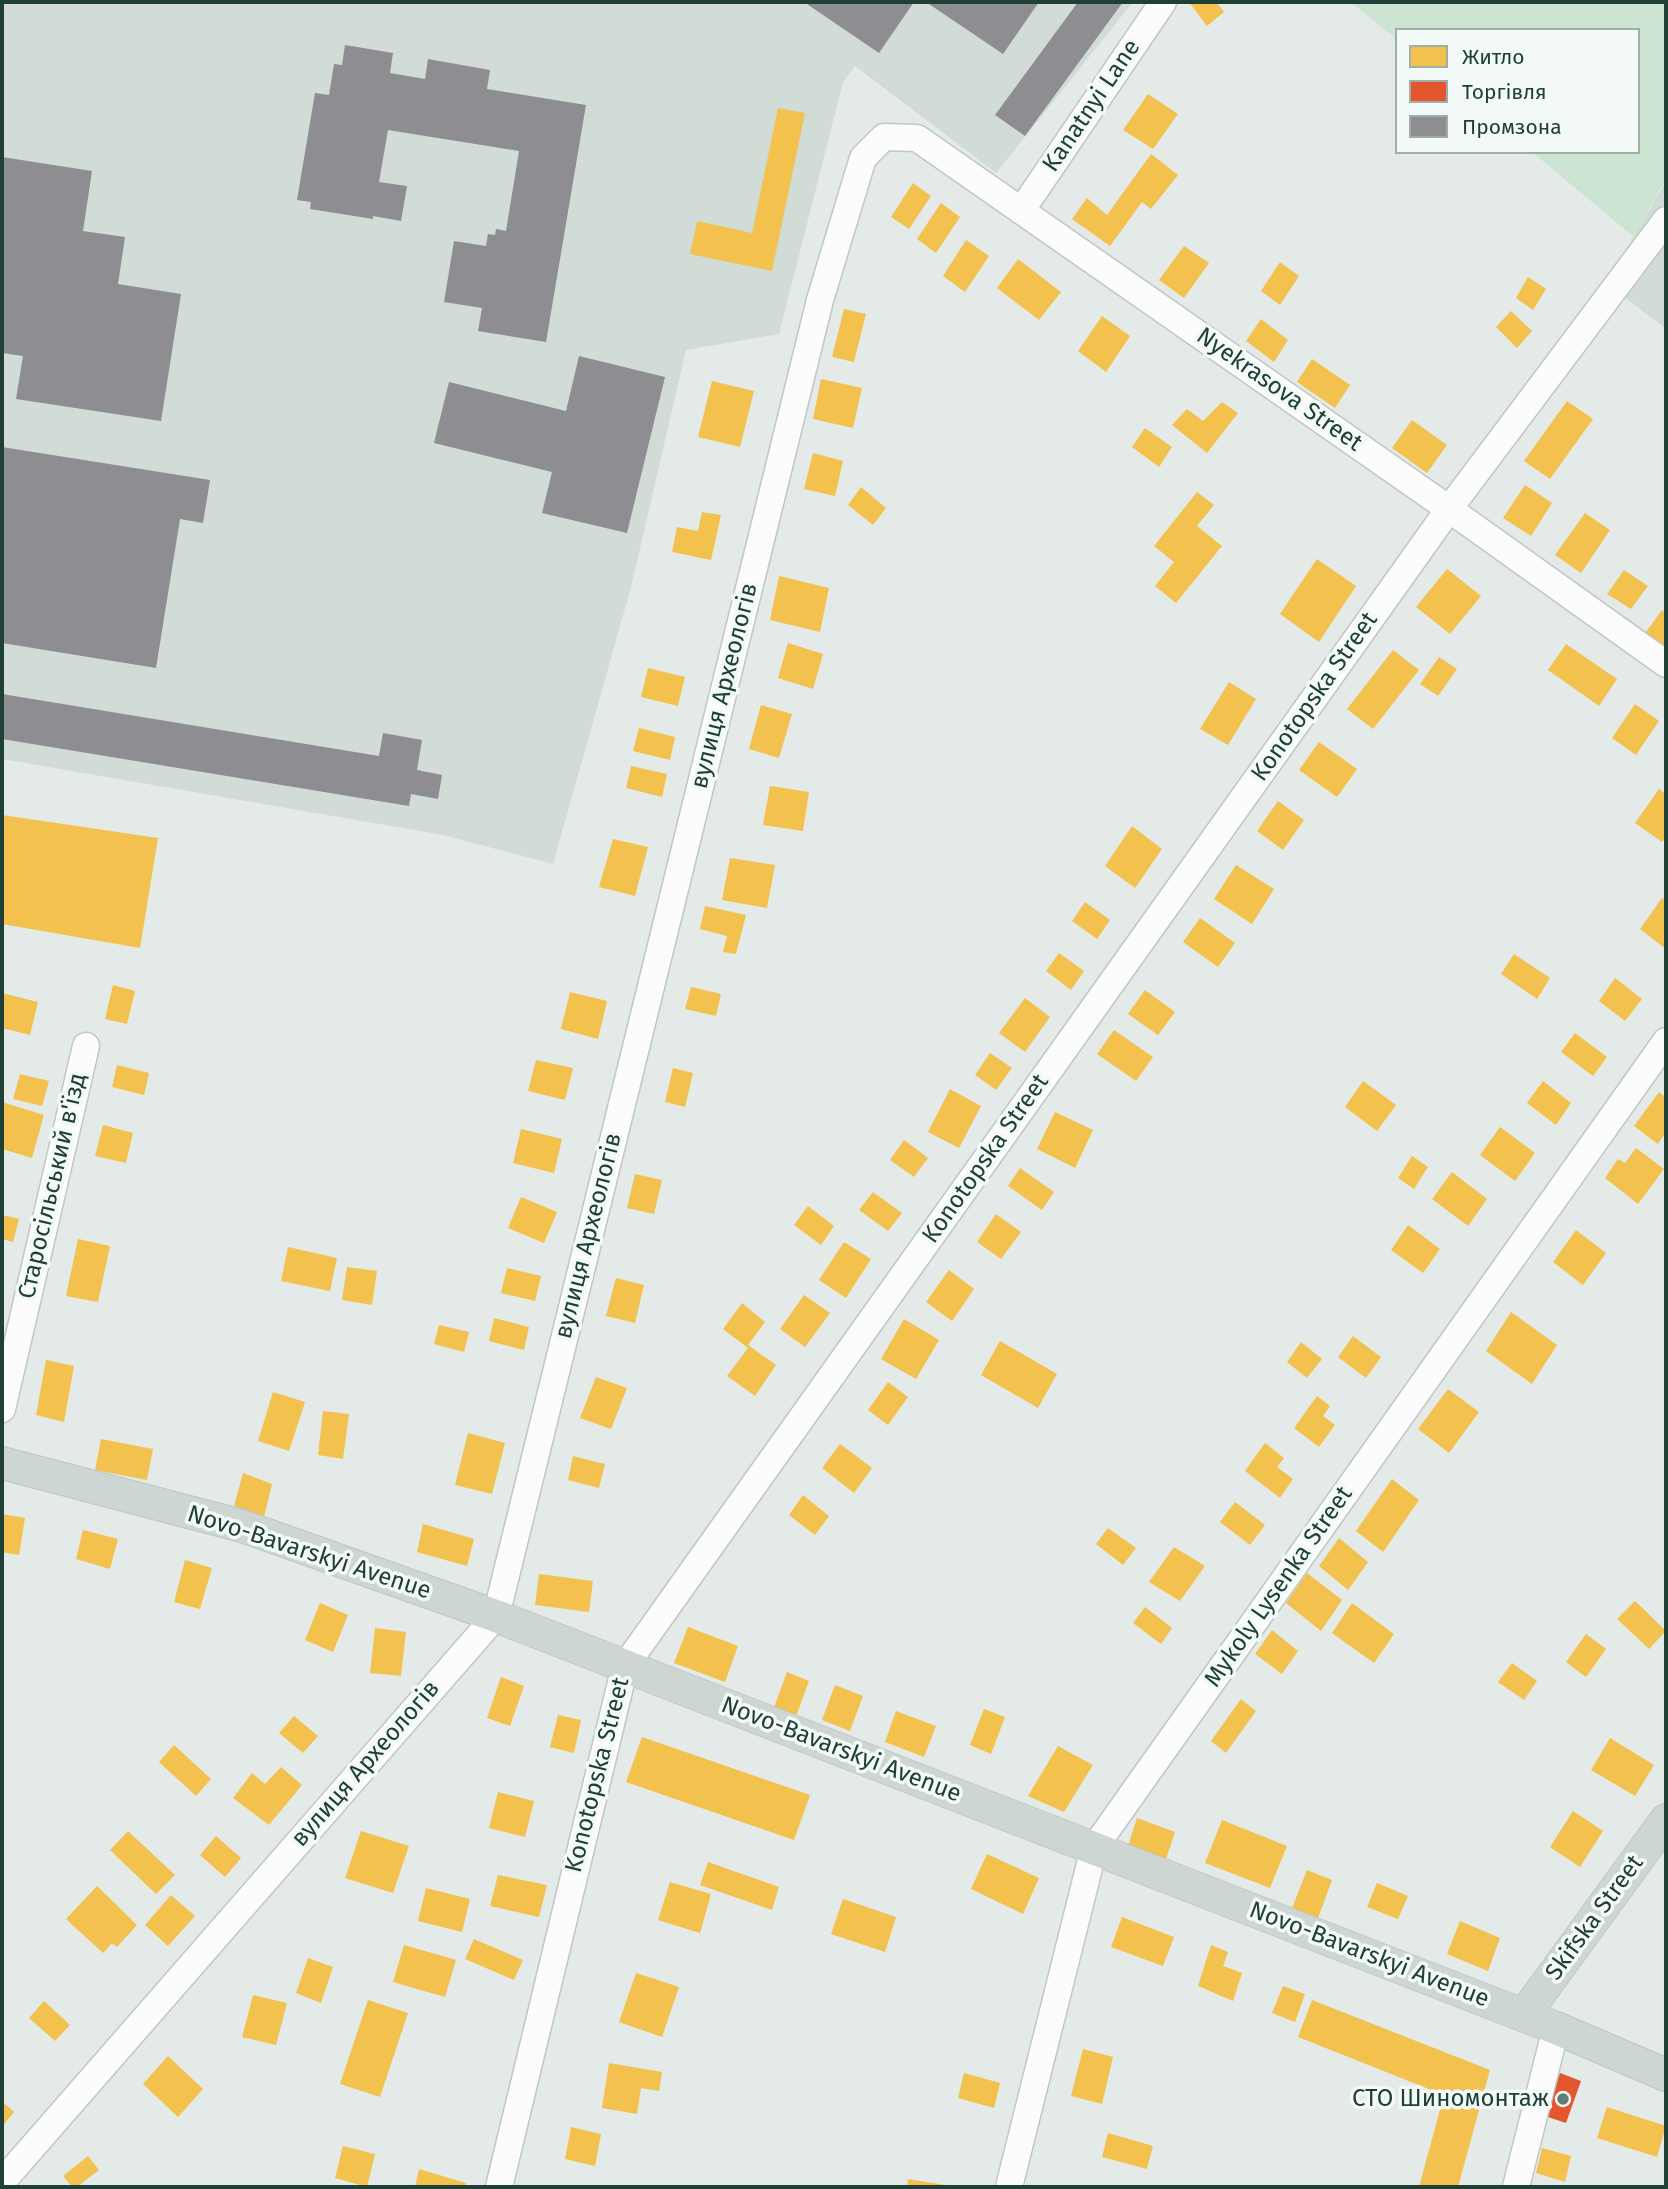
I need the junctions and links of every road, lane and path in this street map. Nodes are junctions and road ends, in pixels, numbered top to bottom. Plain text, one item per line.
1 (1163, 2) edge
2 (884, 137) joint
3 (1021, 211) junction
4 (1666, 220) edge
5 (1449, 509) junction
6 (1666, 664) edge
7 (1666, 1041) edge
8 (86, 1046) dead end
9 (2, 1409) edge
10 (2, 1463) edge
11 (496, 1616) junction
12 (625, 1666) junction
13 (1666, 1820) edge
14 (1094, 1848) junction
15 (1524, 2015) junction
16 (1556, 2028) junction
17 (1666, 2075) edge
18 (2, 2182) edge
19 (499, 2187) edge
20 (1010, 2187) edge
21 (1516, 2187) edge

1 - 3 street, Kanatnyi Lane
2 - 3 street, Nyekrasova Street
2 - 11 street, вулиця Археологів
3 - 5 street, Nyekrasova Street
4 - 5 street, Konotopska Street
5 - 6 street, Nyekrasova Street
5 - 12 street, Konotopska Street
7 - 14 street, Mykoly Lysenka Street
8 - 9 street, Старосільський в'їзд
10 - 11 main road, Novo-Bavarskyi Avenue
11 - 12 main road, Novo-Bavarskyi Avenue
11 - 18 street, вулиця Археологів
12 - 14 main road, Novo-Bavarskyi Avenue
12 - 19 street, Konotopska Street
13 - 15 main road, Skifska Street
14 - 15 main road, Novo-Bavarskyi Avenue
14 - 20 street, Mykoly Lysenka Street
15 - 16 main road, Novo-Bavarskyi Avenue
16 - 17 main road, Novo-Bavarskyi Avenue
16 - 21 street

